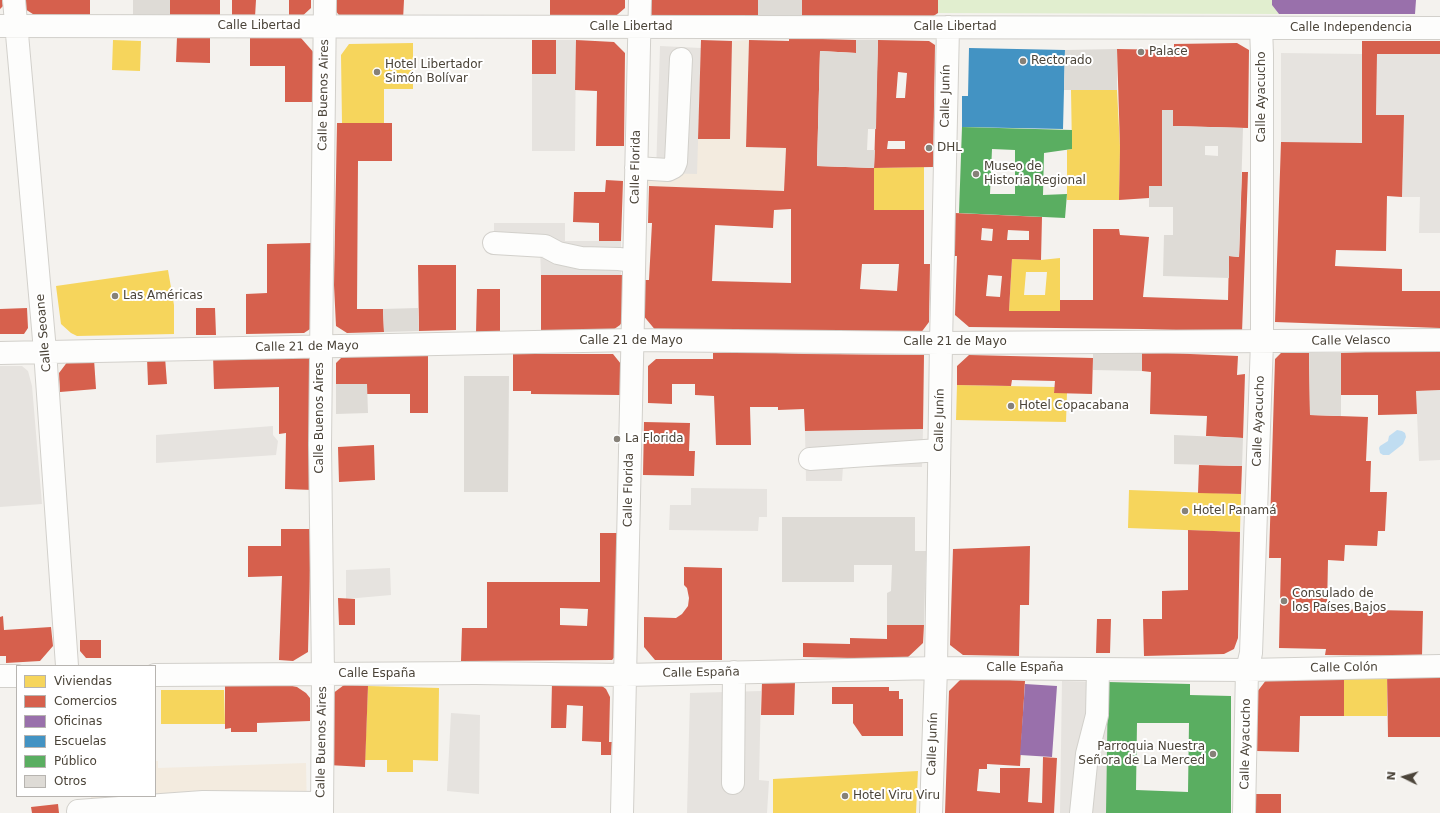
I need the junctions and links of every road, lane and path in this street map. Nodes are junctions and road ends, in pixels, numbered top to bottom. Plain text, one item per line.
1 (14, 0) edge
2 (325, 0) edge
3 (640, 0) edge
4 (8, 26) edge
5 (325, 26) junction
6 (639, 27) junction
7 (948, 27) junction
8 (1261, 28) junction
9 (1440, 28) edge
10 (680, 59) dead end
11 (636, 168) junction
12 (494, 243) dead end
13 (634, 261) junction
14 (632, 340) junction
15 (1440, 340) edge
16 (941, 342) junction
17 (1262, 342) junction
18 (320, 347) junction
19 (46, 351) junction
20 (0, 353) edge
21 (939, 450) junction
22 (810, 459) dead end
23 (67, 665) edge
24 (1440, 666) edge
25 (936, 668) junction
26 (1098, 669) junction
27 (1247, 670) junction
28 (734, 672) junction
29 (323, 674) junction
30 (624, 674) junction
31 (156, 675) edge
32 (0, 676) edge
33 (16, 676) edge
34 (733, 783) dead end
35 (78, 807) edge
36 (322, 808) edge
37 (622, 813) edge
38 (931, 813) edge
39 (1081, 813) edge
40 (1244, 813) edge

1 - 4 street, Calle Seoane
2 - 5 street, Calle Buenos Aires
3 - 6 street, Calle Florida
4 - 5 street, Calle Libertad
4 - 19 street, Calle Seoane
5 - 6 street, Calle Libertad
5 - 18 street, Calle Buenos Aires
6 - 7 street, Calle Libertad
6 - 11 street, Calle Florida
7 - 8 street, Calle Libertad
7 - 16 street, Calle Junín
8 - 9 street, Calle Independencia
8 - 17 street, Calle Ayacucho
10 - 11 street
11 - 13 street, Calle Florida
12 - 13 street
13 - 14 street, Calle Florida
14 - 16 street, Calle 21 de Mayo
14 - 18 street, Calle 21 de Mayo
14 - 30 street, Calle Florida
15 - 17 street, Calle Velasco
16 - 17 street, Calle 21 de Mayo
16 - 21 street, Calle Junín
17 - 27 street, Calle Ayacucho
18 - 19 street, Calle 21 de Mayo
18 - 29 street, Calle Buenos Aires
19 - 20 street, Calle 21 de Mayo
19 - 23 street, Calle Seoane
21 - 22 street
21 - 25 street, Calle Junín
24 - 27 street, Calle Colón
25 - 26 street, Calle España
25 - 28 street, Calle España
25 - 38 street, Calle Junín
26 - 27 street, Calle España
26 - 39 street
27 - 40 street, Calle Ayacucho
28 - 30 street, Calle España
28 - 34 street
29 - 30 street, Calle España
29 - 31 street, Calle España
29 - 36 street, Calle Buenos Aires
30 - 37 street, Calle Florida
32 - 33 street
35 - 36 street

